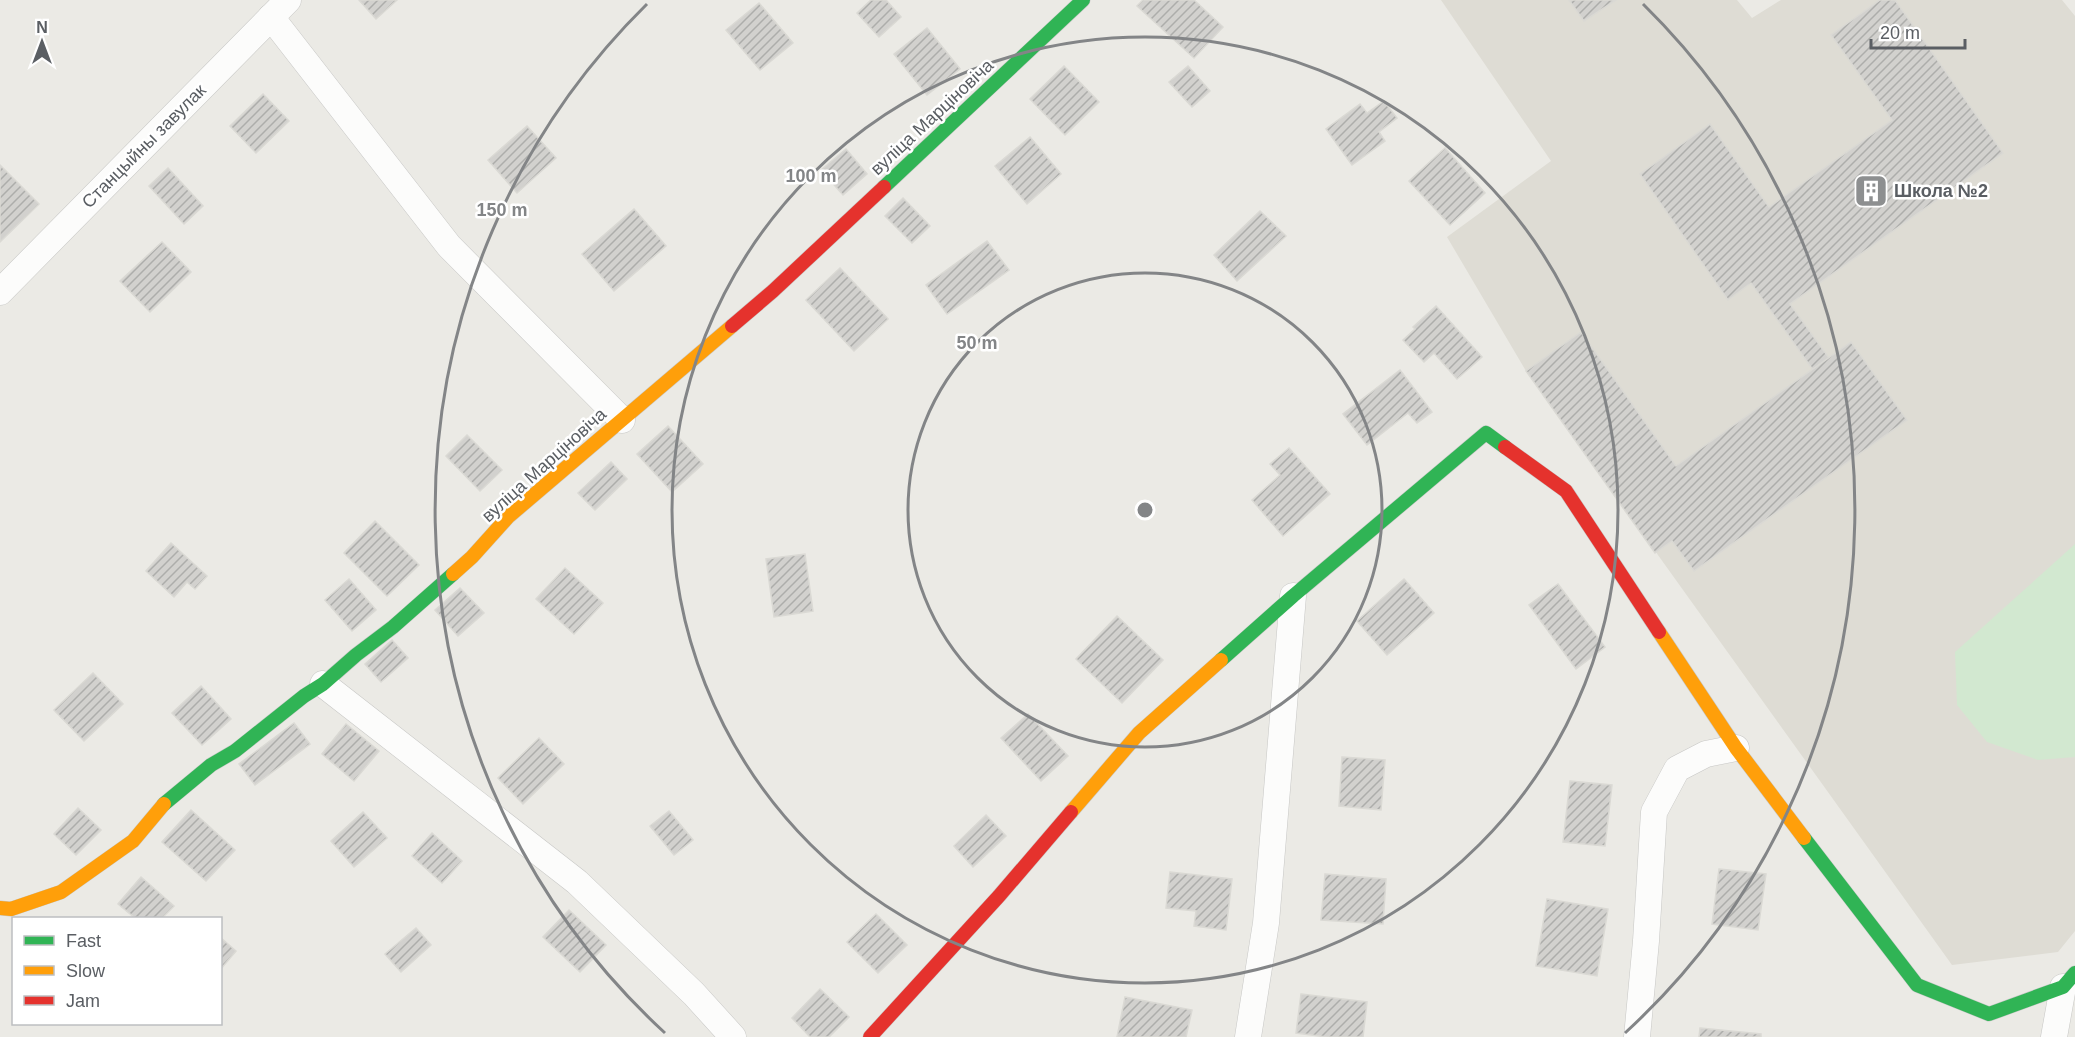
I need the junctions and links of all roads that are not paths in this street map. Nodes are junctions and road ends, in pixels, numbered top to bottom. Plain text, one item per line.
1 (1083, 0) edge
2 (279, 9) edge
3 (0, 292) edge
4 (622, 420) junction
5 (1293, 596) junction
6 (324, 684) junction
7 (1736, 748) junction
8 (0, 908) edge
9 (2069, 980) edge
10 (733, 1037) edge
11 (870, 1037) edge
12 (1248, 1037) edge
13 (1637, 1037) edge
14 (2054, 1037) edge

1 - 4 street, вуліца Марціновіча
2 - 3 street, Станцыйны завулак
2 - 4 street
4 - 6 street, вуліца Марціновіча
5 - 7 street
5 - 11 street
5 - 12 street
6 - 8 street, вуліца Марціновіча
6 - 10 street
7 - 9 street
7 - 13 street
9 - 14 street

